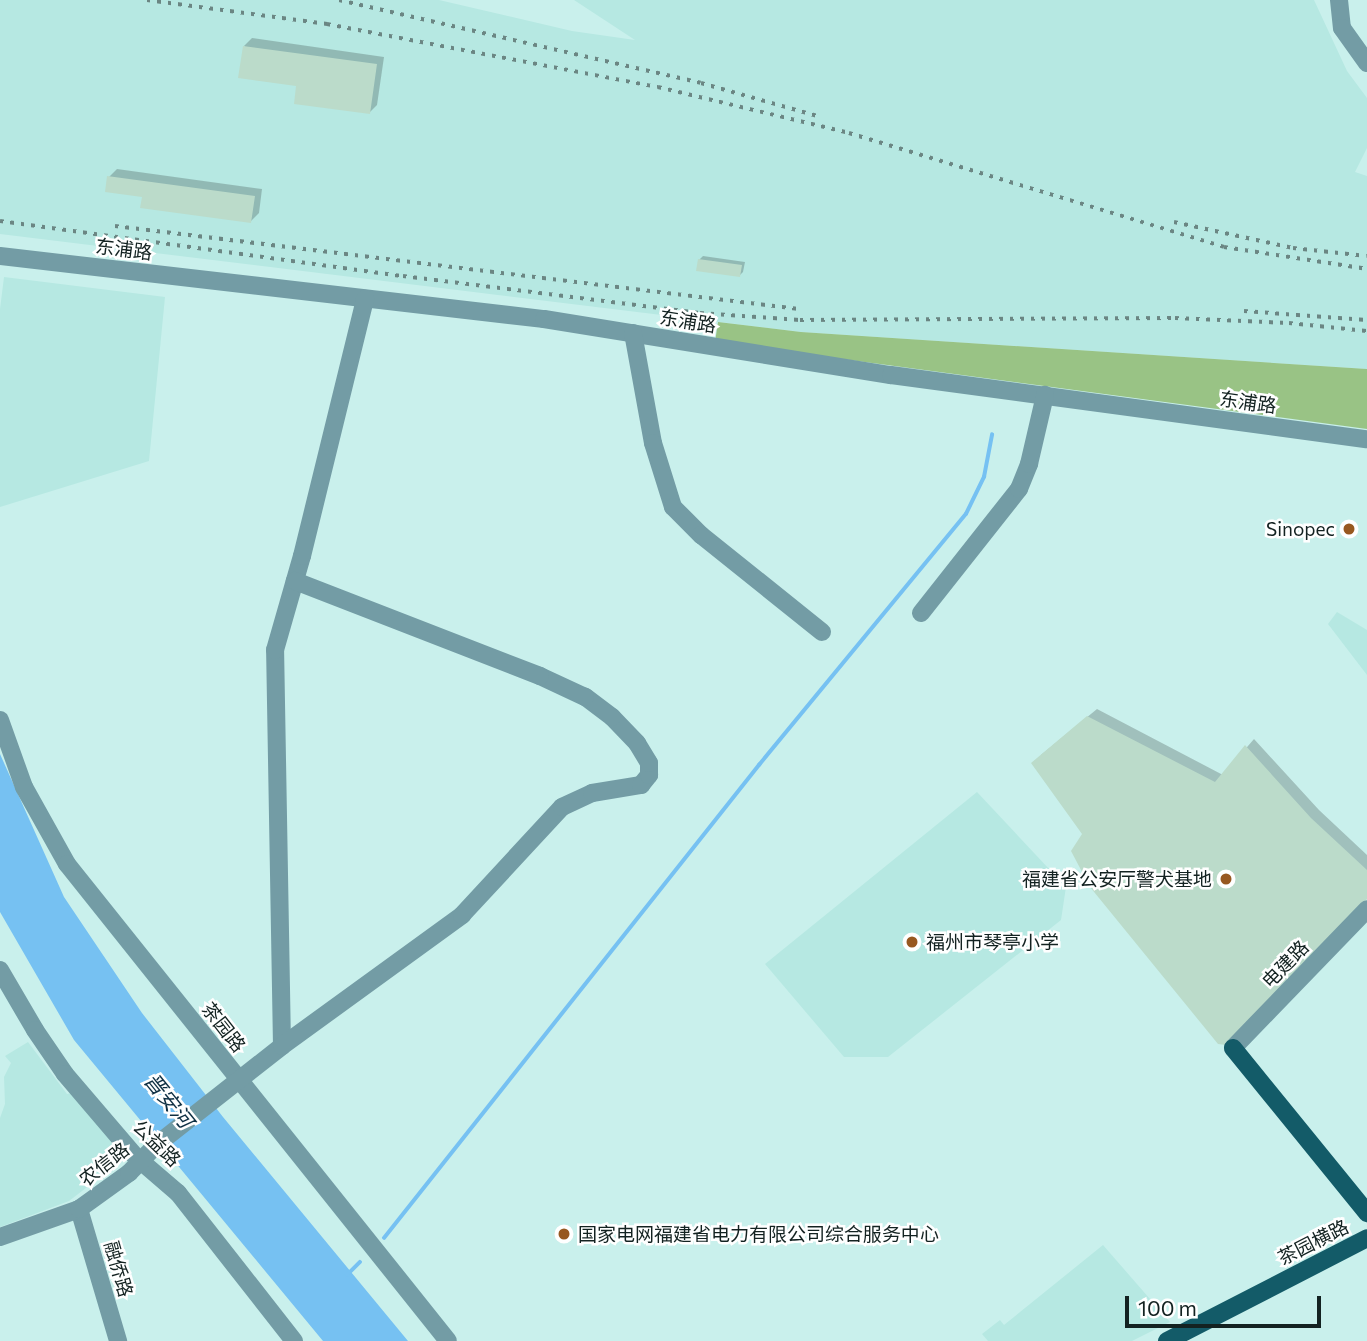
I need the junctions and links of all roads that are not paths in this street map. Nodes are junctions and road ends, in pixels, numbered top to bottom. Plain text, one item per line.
1 (1339, 0) edge
2 (1367, 63) edge
3 (0, 256) edge
4 (365, 299) junction
5 (633, 333) junction
6 (1045, 395) junction
7 (1367, 439) edge
8 (295, 581) junction
9 (921, 613) dead end
10 (822, 632) dead end
11 (0, 720) edge
12 (1367, 909) edge
13 (0, 970) edge
14 (282, 1046) junction
15 (1233, 1048) joint
16 (239, 1081) junction
17 (142, 1163) junction
18 (79, 1209) junction
19 (1367, 1213) edge
20 (0, 1237) edge
21 (1367, 1238) edge
22 (118, 1341) edge
23 (294, 1341) edge
24 (448, 1341) edge
25 (1167, 1341) edge

1 - 2 street
3 - 4 street, 东浦路
4 - 5 street, 东浦路
4 - 8 street
5 - 6 street, 东浦路
5 - 10 street
6 - 7 street, 东浦路
6 - 9 street
8 - 14 street
8 - 14 street, 农信路
11 - 16 street, 茶园路
12 - 15 street, 电建路
13 - 17 street, 公益路
14 - 16 street, 农信路
15 - 19 main road
16 - 17 street, 农信路
16 - 24 street, 茶园路
17 - 18 street, 农信路
17 - 23 street, 公益路
18 - 20 street, 农信路
18 - 22 street, 融侨路
21 - 25 main road, 茶园横路

